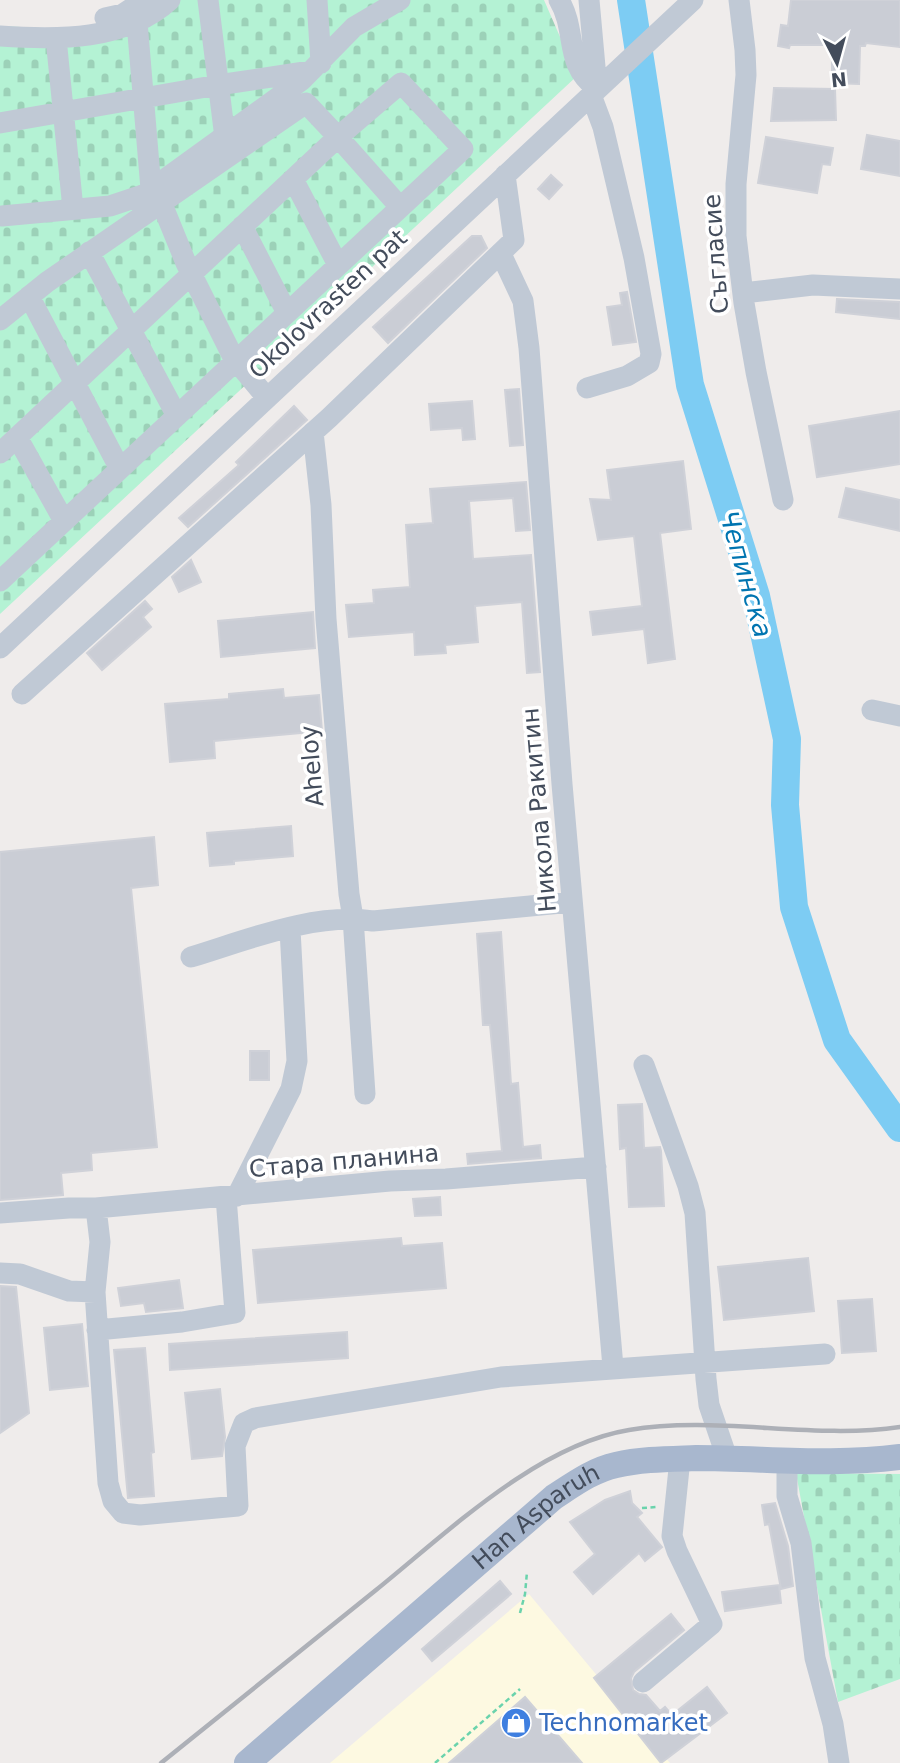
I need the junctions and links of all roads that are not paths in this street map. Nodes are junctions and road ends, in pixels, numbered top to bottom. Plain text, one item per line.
1 (144, 0) edge
2 (170, 0) edge
3 (208, 0) edge
4 (317, 0) edge
5 (400, 0) edge
6 (559, 0) edge
7 (589, 0) edge
8 (739, 0) edge
9 (686, 6) edge
10 (137, 22) junction
11 (0, 23) edge
12 (0, 36) edge
13 (56, 38) junction
14 (317, 67) junction
15 (218, 85) junction
16 (599, 87) junction
17 (143, 97) junction
18 (63, 112) junction
19 (0, 123) edge
20 (338, 137) junction
21 (225, 138) junction
22 (505, 175) junction
23 (293, 179) junction
24 (155, 196) junction
25 (400, 207) junction
26 (72, 209) junction
27 (2, 216) edge
28 (243, 226) junction
29 (89, 253) junction
30 (501, 254) junction
31 (338, 265) junction
32 (191, 274) junction
33 (900, 289) edge
34 (743, 293) junction
35 (29, 296) junction
36 (287, 313) junction
37 (0, 320) edge
38 (131, 330) junction
39 (236, 361) junction
40 (75, 383) junction
41 (587, 388) dead end
42 (267, 398) junction
43 (177, 416) junction
44 (313, 432) junction
45 (17, 437) junction
46 (0, 453) edge
47 (120, 469) junction
48 (783, 500) dead end
49 (64, 521) junction
50 (2, 574) edge
51 (0, 648) edge
52 (22, 694) dead end
53 (872, 710) dead end
54 (900, 716) edge
55 (572, 902) junction
56 (353, 918) junction
57 (290, 929) junction
58 (191, 957) dead end
59 (644, 1065) dead end
60 (365, 1094) dead end
61 (596, 1167) junction
62 (232, 1196) junction
63 (96, 1208) junction
64 (0, 1213) edge
65 (0, 1273) edge
66 (95, 1292) junction
67 (97, 1330) junction
68 (825, 1354) dead end
69 (704, 1362) junction
70 (613, 1367) junction
71 (900, 1457) edge
72 (727, 1458) junction
73 (680, 1459) junction
74 (787, 1460) junction
75 (643, 1682) dead end
76 (247, 1763) edge
77 (839, 1763) edge

1 - 11 street
2 - 10 street
3 - 15 street
4 - 14 street
5 - 14 street
6 - 16 street
7 - 16 street
8 - 34 street, Съгласие
9 - 16 street, Okolovrasten pat
10 - 13 street
10 - 17 street
12 - 13 street
13 - 18 street
14 - 15 street
14 - 21 street
15 - 17 street
15 - 21 street
16 - 22 street, Okolovrasten pat
16 - 41 street
17 - 18 street
17 - 24 street
18 - 19 street
18 - 26 street
20 - 23 street
20 - 24 street
20 - 25 street
20 - 25 street
21 - 24 street
22 - 30 street
22 - 42 street, Okolovrasten pat
23 - 28 street
23 - 31 street
24 - 26 street
24 - 29 street
24 - 32 street
25 - 31 street
26 - 27 street
28 - 32 street
28 - 36 street
29 - 35 street
29 - 38 street
30 - 44 street
30 - 55 street, Никола Ракитин
31 - 36 street
32 - 38 street
32 - 39 street
33 - 34 street
34 - 48 street, Съгласие
35 - 37 street
35 - 40 street
36 - 39 street
38 - 40 street
38 - 43 street
39 - 42 street
39 - 43 street
40 - 45 street
40 - 47 street
42 - 51 street, Okolovrasten pat
43 - 47 street
44 - 52 street
44 - 56 street, Aheloy
45 - 46 street
45 - 49 street
47 - 49 street
49 - 50 street
53 - 54 street
55 - 56 street
55 - 61 street, Никола Ракитин
56 - 57 street
56 - 60 street, Aheloy
57 - 58 street
57 - 62 street
59 - 69 street
61 - 62 street, Стара планина
61 - 70 street, Никола Ракитин
62 - 63 street, Стара планина
62 - 67 street
63 - 64 street, Стара планина
63 - 66 street
65 - 66 street
66 - 67 street
67 - 70 street
68 - 69 street
69 - 70 street
69 - 72 street
71 - 74 main road, Han Asparuh
72 - 73 main road, Han Asparuh
72 - 74 main road, Han Asparuh
73 - 75 street
73 - 76 main road, Han Asparuh
74 - 77 street

